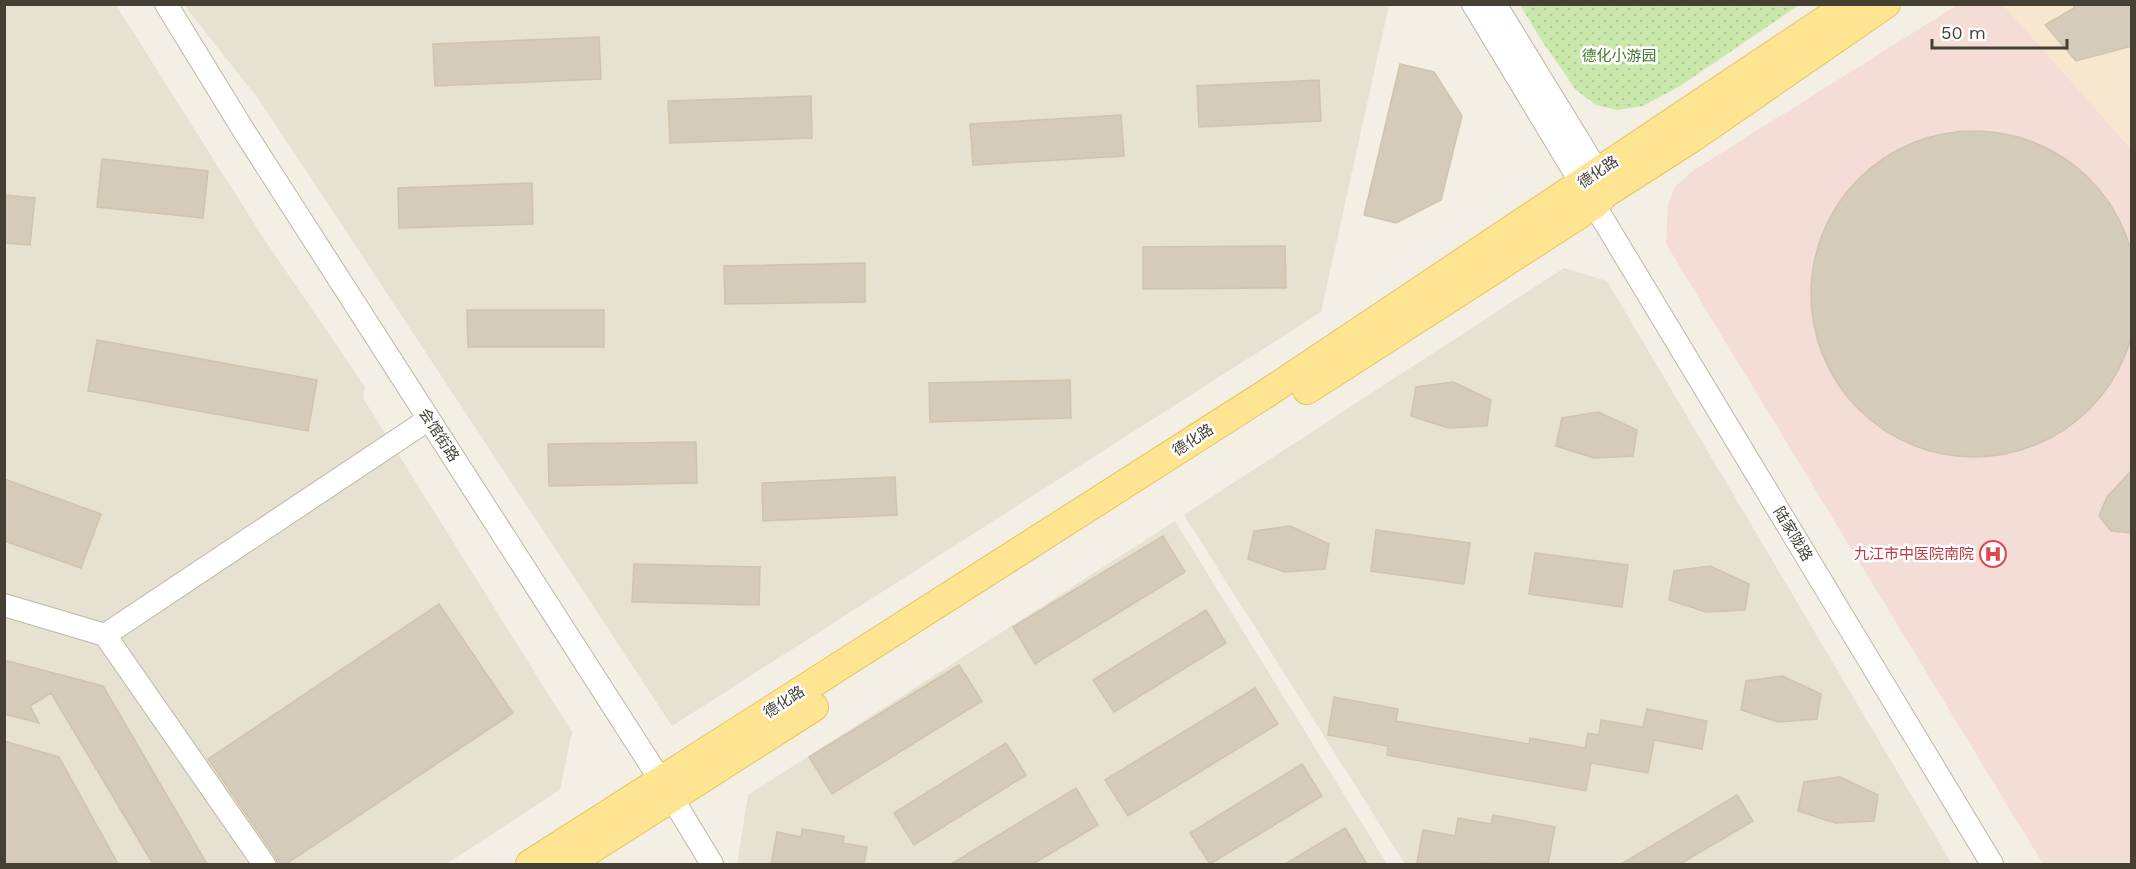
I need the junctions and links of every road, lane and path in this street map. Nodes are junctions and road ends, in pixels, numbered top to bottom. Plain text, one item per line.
1 (166, 4) edge
2 (1473, 4) edge
3 (1496, 4) edge
4 (1849, 4) edge
5 (1886, 4) edge
6 (1595, 188) junction
7 (429, 418) junction
8 (4, 605) edge
9 (105, 635) junction
10 (666, 789) junction
11 (264, 864) edge
12 (530, 864) edge
13 (568, 864) edge
14 (712, 864) edge
15 (1992, 864) edge

1 - 7 street, 会馆街路
2 - 6 street
3 - 6 street
4 - 6 main road, 德化路
5 - 6 main road, 德化路
6 - 10 main road, 德化路
6 - 15 street, 陆家陇路
7 - 9 street
7 - 10 street, 会馆街路
8 - 9 street
9 - 11 street
10 - 12 main road, 德化路
10 - 13 main road, 德化路
10 - 14 street, 会馆街路

